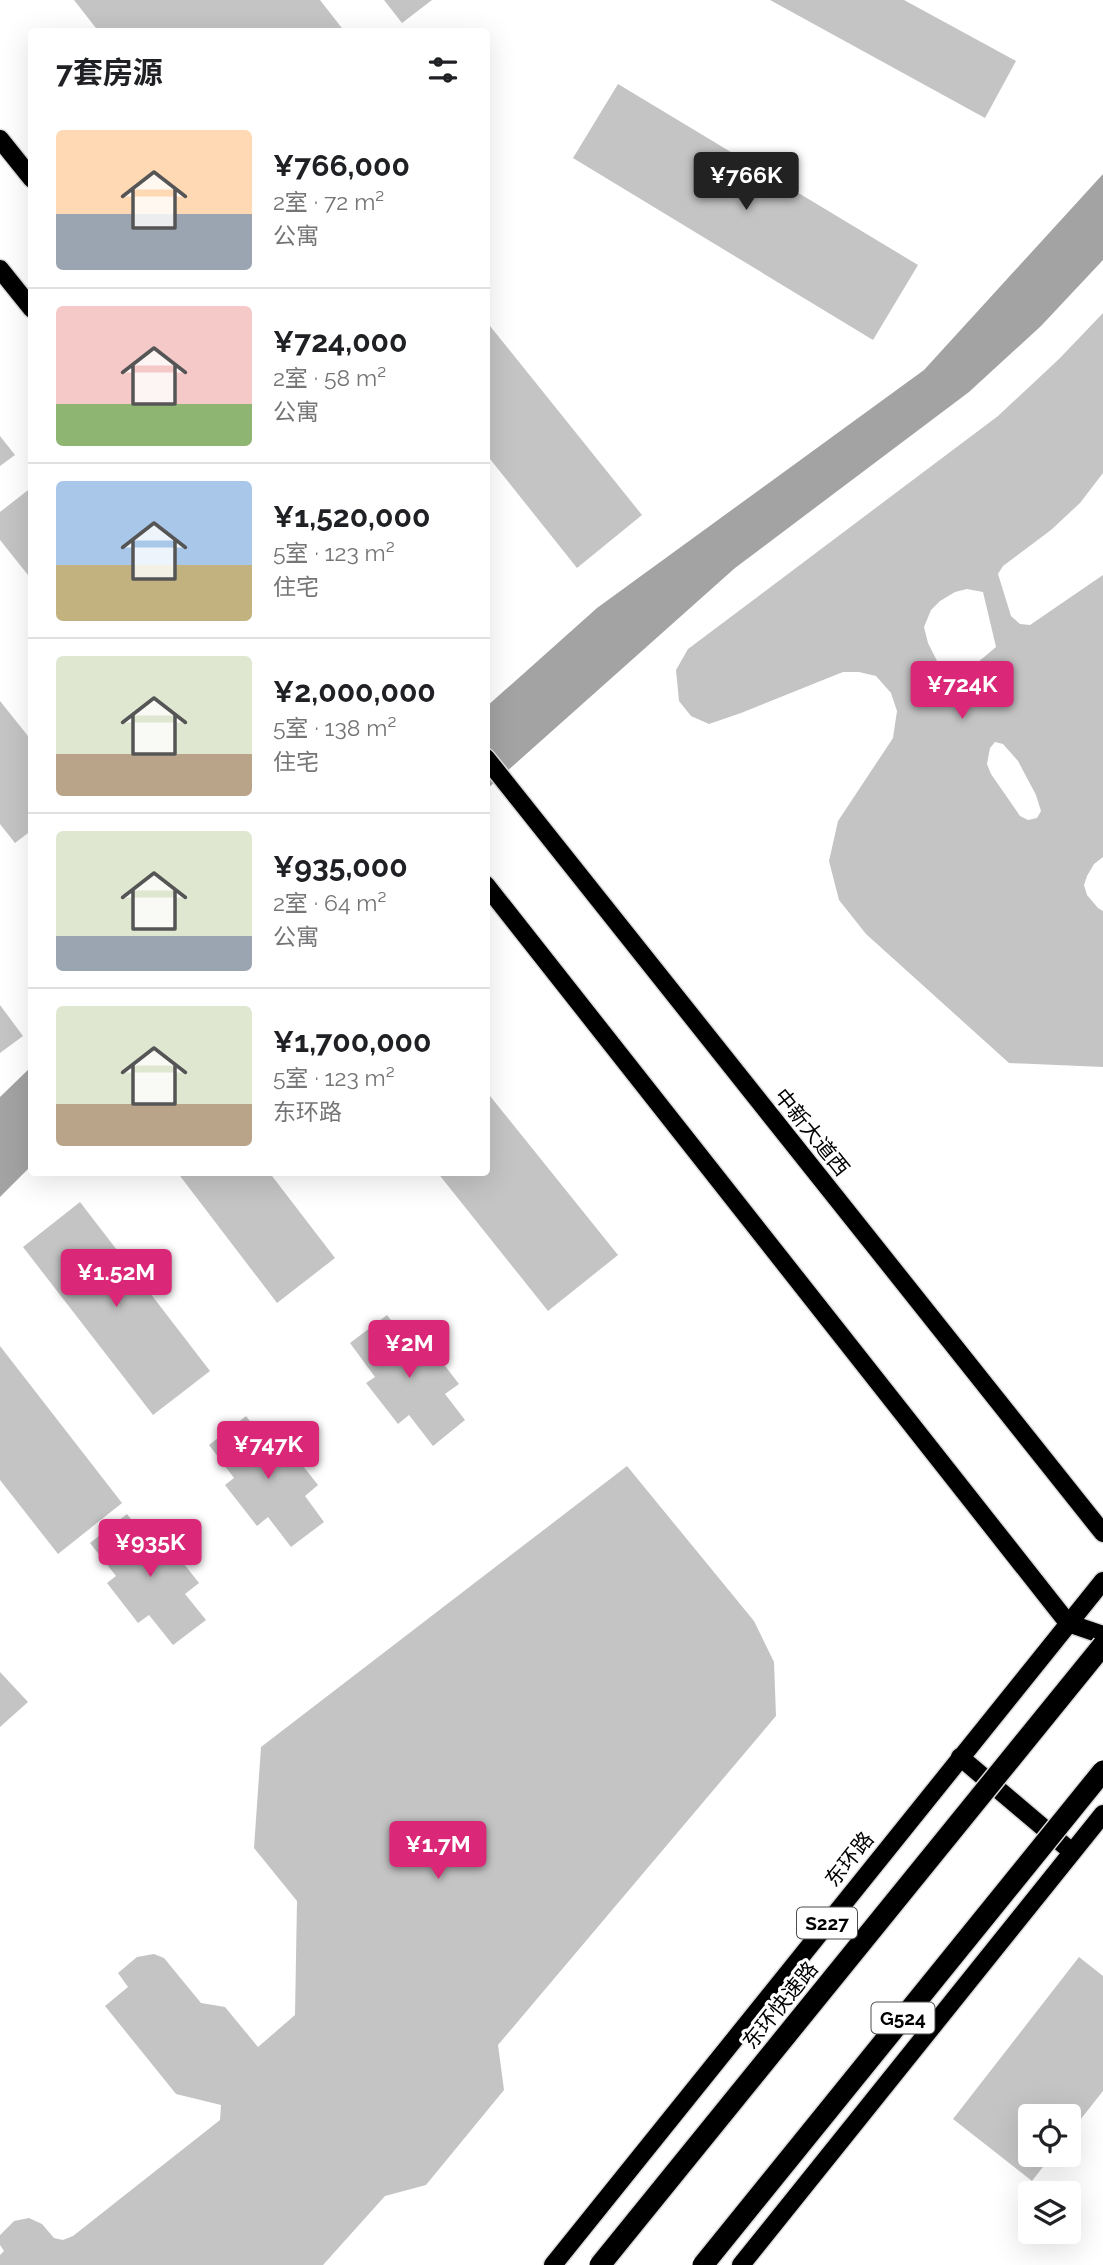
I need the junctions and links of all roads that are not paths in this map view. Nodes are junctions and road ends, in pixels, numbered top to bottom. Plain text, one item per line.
1 (0, 139) edge
2 (28, 174) edge
3 (0, 269) edge
4 (28, 304) edge
5 (490, 763) edge
6 (490, 890) edge
7 (1103, 1533) edge
8 (1103, 1581) edge
9 (1068, 1623) junction
10 (1103, 1635) edge
11 (1103, 1645) edge
12 (960, 1757) junction
13 (1103, 1771) edge
14 (1103, 1814) edge
15 (1072, 1852) junction
16 (553, 2265) edge
17 (600, 2265) edge
18 (703, 2265) edge
19 (741, 2265) edge

1 - 2 main road
3 - 4 main road
5 - 7 main road, 中新大道西
6 - 9 main road
8 - 9 main road, 东环路 / S227
9 - 10 main road
9 - 12 main road, 东环路 / S227
11 - 17 highway, 东环快速路, bridge
12 - 15 main road
12 - 16 main road, 东环路 / S227
13 - 18 highway, G524, bridge
14 - 15 main road
15 - 19 main road

